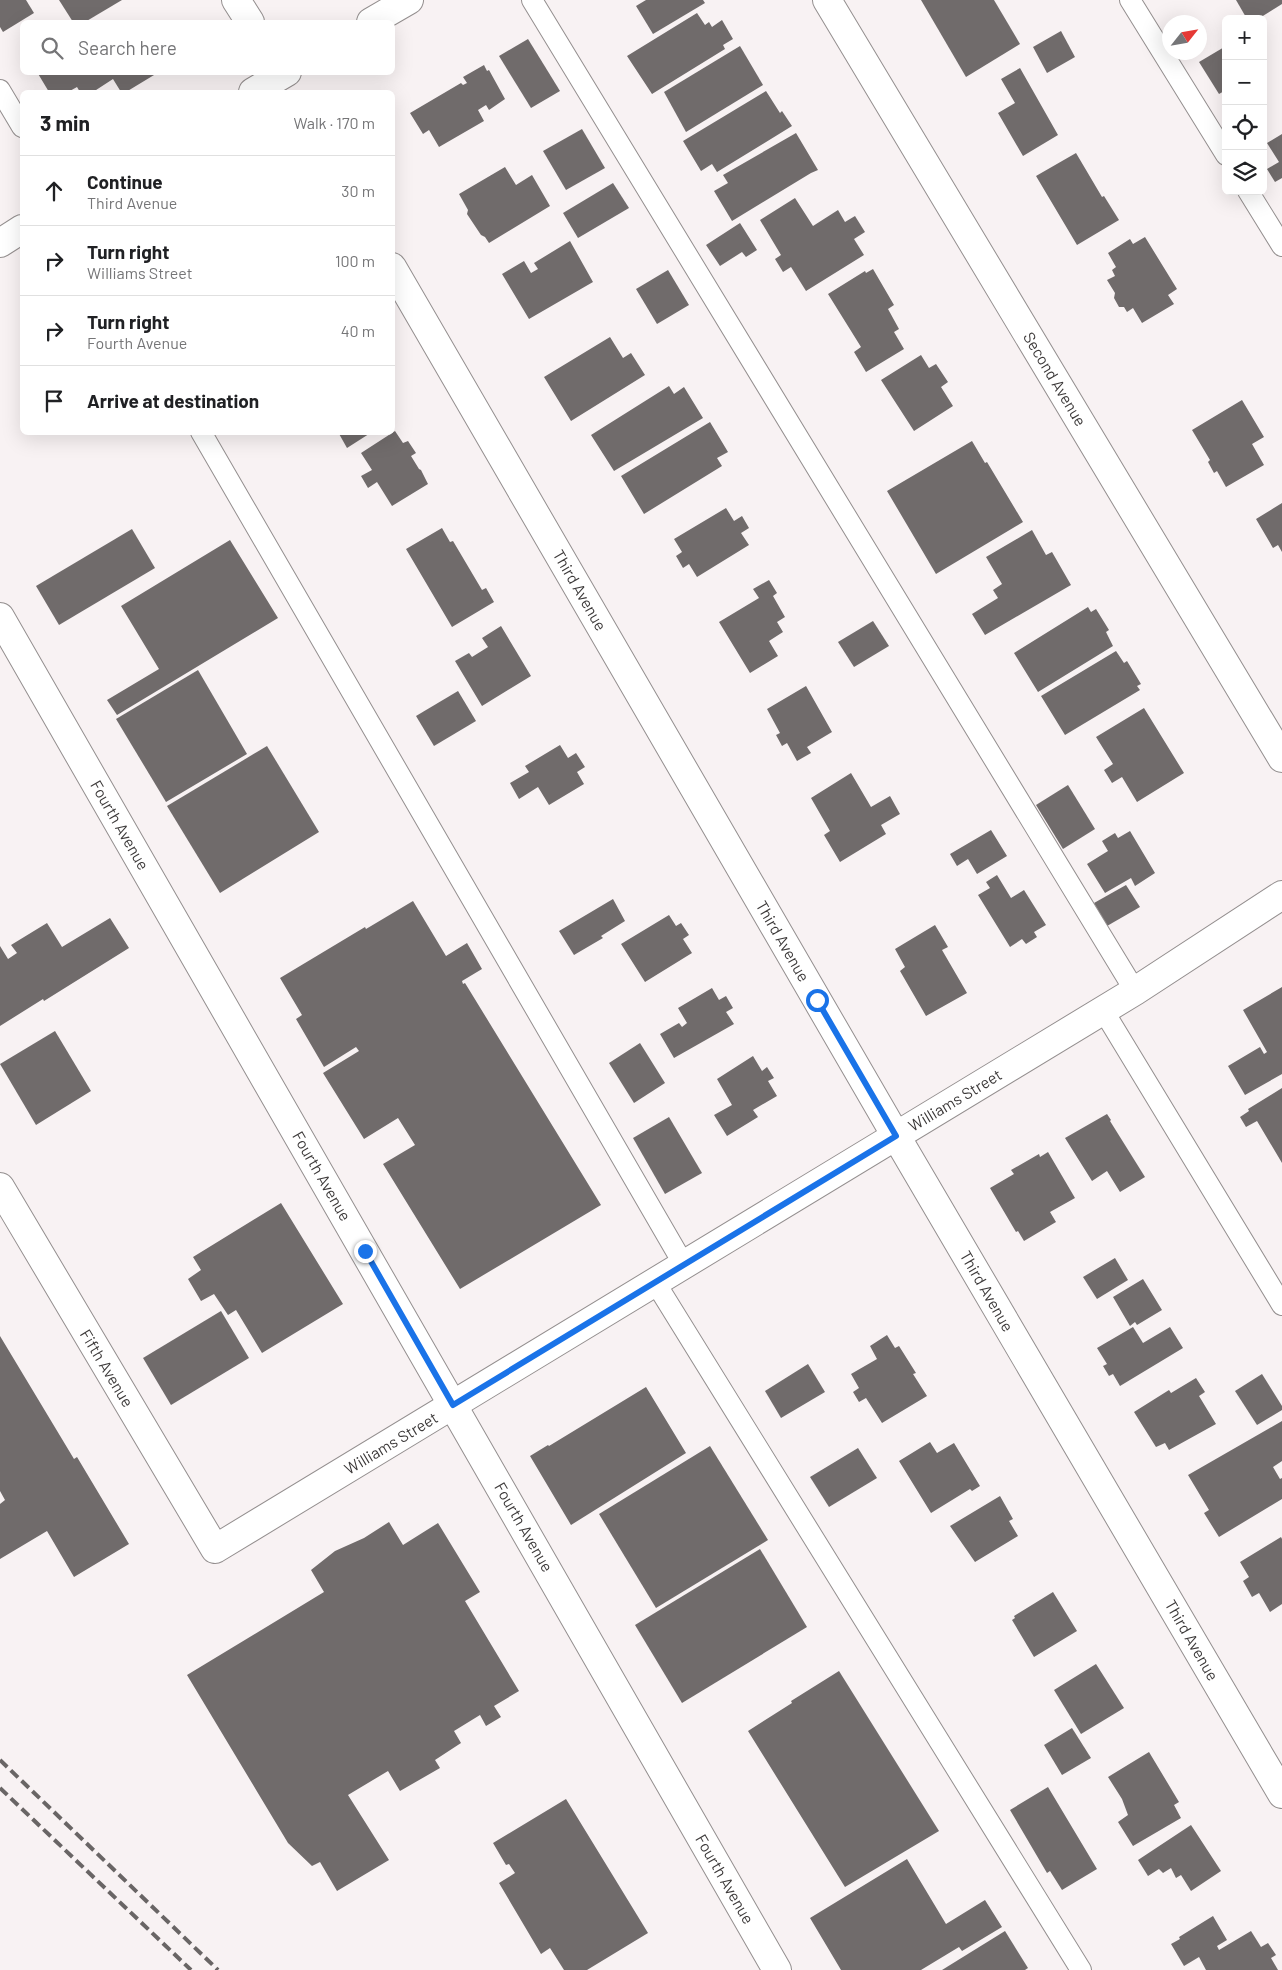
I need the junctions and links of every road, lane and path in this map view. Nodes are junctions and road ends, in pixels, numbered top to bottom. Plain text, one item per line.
1 (236, 0) edge
2 (409, 0) edge
3 (532, 0) edge
4 (827, 0) edge
5 (1130, 0) edge
6 (249, 20) edge
7 (374, 20) edge
8 (285, 78) edge
9 (0, 90) edge
10 (258, 90) edge
11 (20, 124) edge
12 (1223, 150) edge
13 (1250, 195) edge
14 (20, 230) edge
15 (0, 243) edge
16 (1282, 246) edge
17 (395, 272) edge
18 (203, 435) edge
19 (0, 617) edge
20 (1282, 758) edge
21 (1282, 896) edge
22 (1135, 991) junction
23 (1103, 1010) junction
24 (896, 1136) junction
25 (0, 1187) edge
26 (684, 1265) junction
27 (655, 1282) junction
28 (1282, 1306) edge
29 (453, 1405) junction
30 (215, 1550) joint
31 (1282, 1794) edge
32 (777, 1970) edge
33 (1081, 1970) edge

1 - 6 street
2 - 7 street
3 - 22 lane
4 - 20 street, Second Avenue
5 - 12 lane
8 - 10 street
9 - 11 lane
13 - 16 lane
14 - 15 street
17 - 24 street, Third Avenue
18 - 26 lane
19 - 29 street, Fourth Avenue
21 - 22 street, Williams Street
22 - 23 street, Williams Street
23 - 24 street, Williams Street
23 - 28 lane
24 - 26 street, Williams Street
24 - 31 street, Third Avenue
25 - 30 street, Fifth Avenue
26 - 27 street, Williams Street
27 - 29 street, Williams Street
27 - 33 lane
29 - 30 street, Williams Street
29 - 32 street, Fourth Avenue

